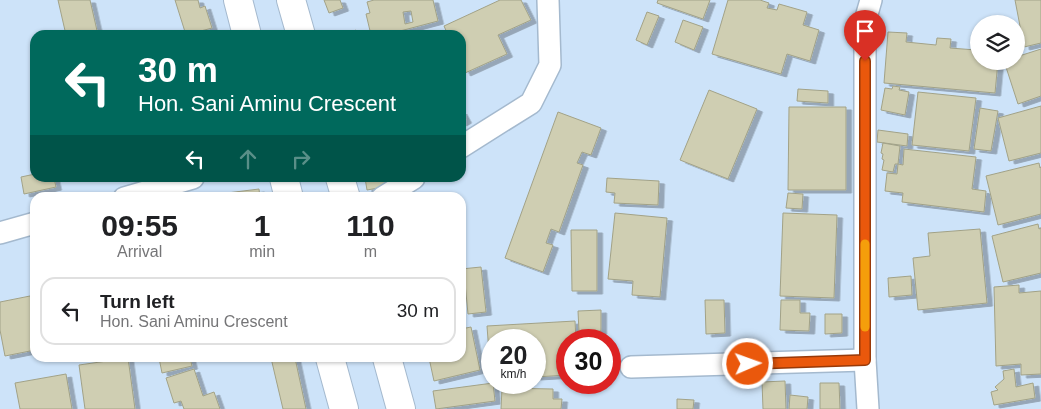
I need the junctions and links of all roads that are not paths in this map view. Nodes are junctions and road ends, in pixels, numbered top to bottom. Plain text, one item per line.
1 (238, 0) edge
2 (291, 0) edge
3 (548, 0) edge
4 (871, 0) edge
5 (246, 30) edge
6 (300, 30) edge
7 (466, 144) edge
8 (179, 182) edge
9 (408, 182) edge
10 (145, 192) edge
11 (392, 192) edge
12 (30, 224) edge
13 (0, 233) edge
14 (865, 360) junction
15 (331, 362) edge
16 (388, 362) edge
17 (631, 367) dead end
18 (344, 409) edge
19 (400, 409) edge
20 (868, 409) edge

1 - 5 street
2 - 6 street
3 - 7 street
4 - 14 street
8 - 10 street
9 - 11 street
12 - 13 street
14 - 17 street
14 - 20 street
15 - 18 street
16 - 19 street

